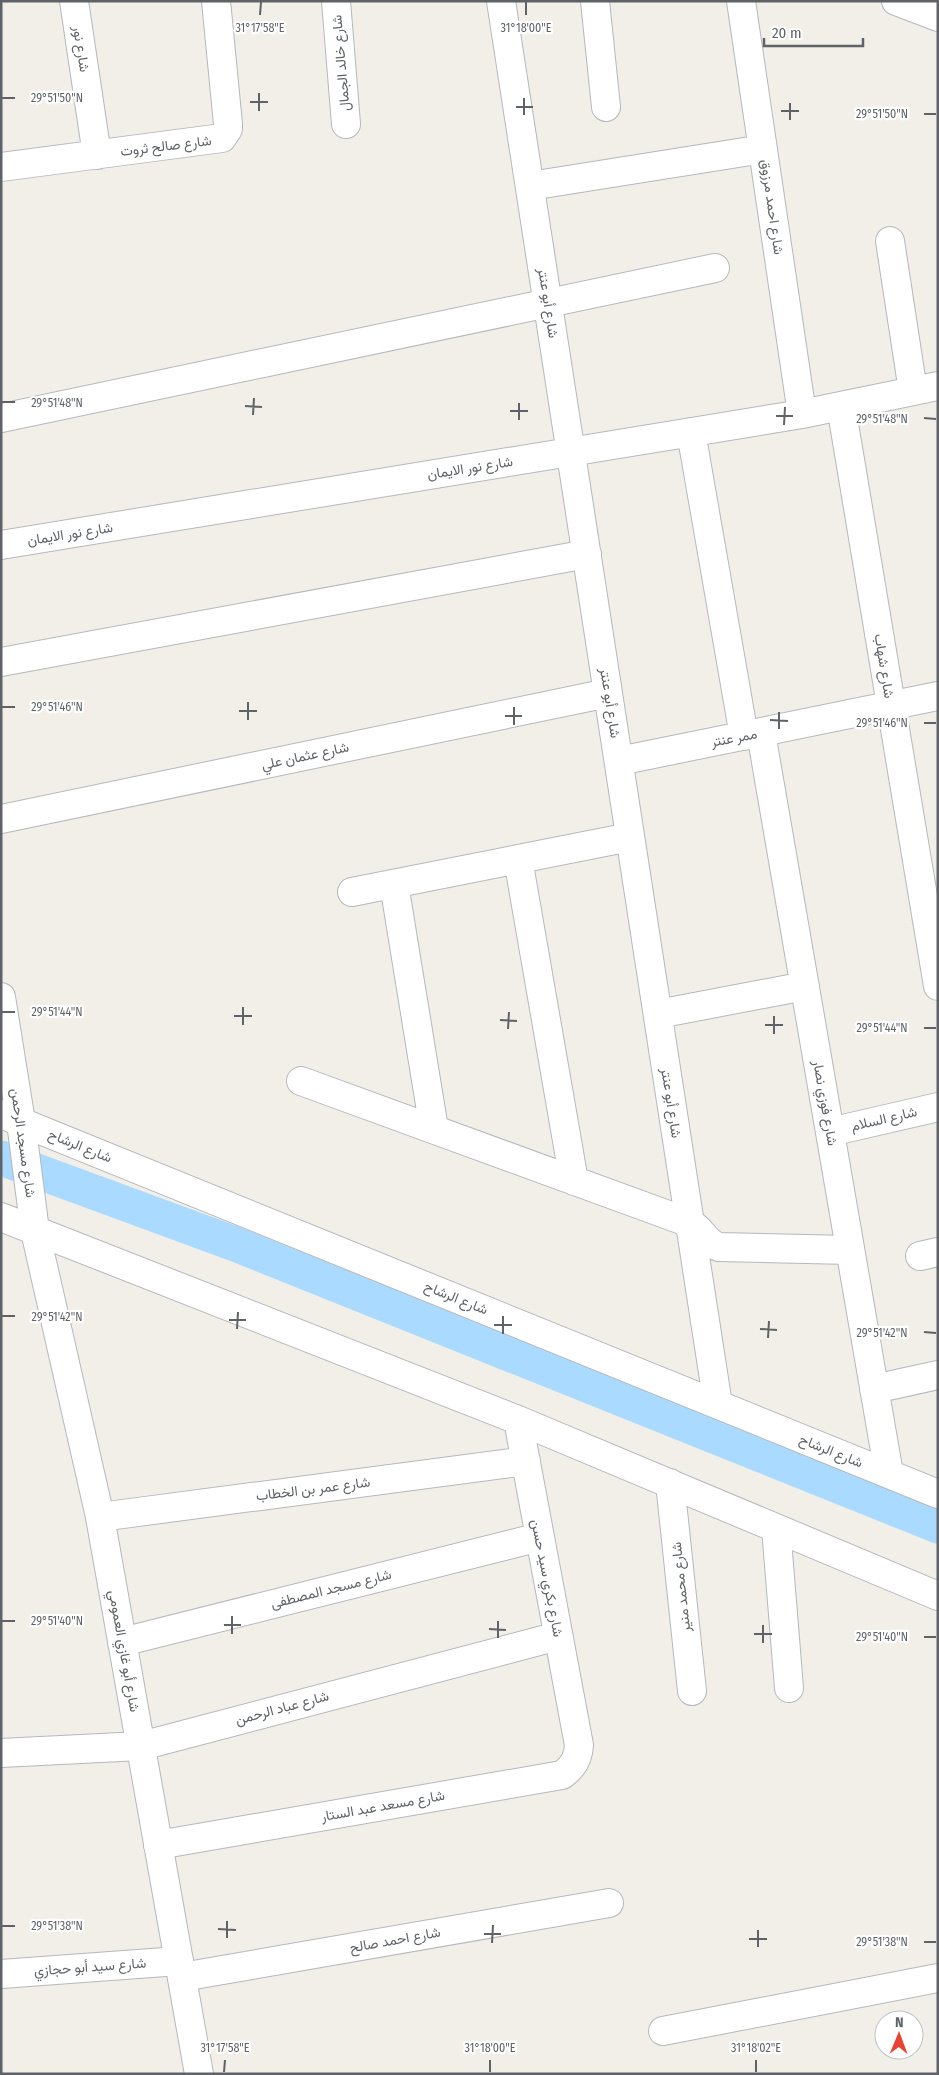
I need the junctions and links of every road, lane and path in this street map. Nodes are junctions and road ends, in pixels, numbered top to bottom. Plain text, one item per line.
1 (74, 1) edge
2 (216, 1) edge
3 (336, 1) edge
4 (501, 1) edge
5 (595, 1) edge
6 (742, 1) edge
7 (896, 1) edge
8 (938, 17) edge
9 (606, 107) dead end
10 (346, 124) dead end
11 (763, 149) junction
12 (97, 155) junction
13 (1, 167) edge
14 (530, 186) junction
15 (890, 241) dead end
16 (715, 268) dead end
17 (548, 303) junction
18 (925, 388) edge
19 (841, 406) junction
20 (802, 414) junction
21 (1, 418) edge
22 (691, 432) junction
23 (571, 451) junction
24 (1, 545) edge
25 (587, 554) junction
26 (1, 662) edge
27 (608, 693) junction
28 (938, 696) edge
29 (891, 706) junction
30 (752, 734) junction
31 (618, 761) junction
32 (1, 819) edge
33 (630, 837) junction
34 (518, 860) junction
35 (394, 884) junction
36 (352, 892) dead end
37 (805, 986) junction
38 (938, 986) edge
39 (1, 997) edge
40 (658, 1014) junction
41 (301, 1080) dead end
42 (938, 1107) edge
43 (11, 1118) edge
44 (434, 1130) junction
45 (830, 1132) junction
46 (574, 1181) junction
47 (1, 1217) edge
48 (690, 1223) junction
49 (35, 1231) junction
50 (850, 1250) junction
51 (938, 1375) edge
52 (874, 1389) junction
53 (718, 1405) junction
54 (518, 1420) junction
55 (526, 1461) junction
56 (889, 1474) junction
57 (670, 1483) junction
58 (938, 1494) edge
59 (100, 1517) junction
60 (776, 1528) junction
61 (540, 1536) junction
62 (938, 1596) edge
63 (558, 1636) junction
64 (122, 1642) junction
65 (789, 1688) dead end
66 (692, 1691) dead end
67 (577, 1736) joint
68 (141, 1746) junction
69 (1, 1753) edge
70 (158, 1845) junction
71 (609, 1903) dead end
72 (180, 1969) junction
73 (1, 1974) edge
74 (938, 1978) edge
75 (663, 2031) dead end
76 (199, 2074) edge

1 - 12 street, شارع نور
2 - 12 street, شارع صالح ثروت
3 - 10 street, شارع خالد الجمال
4 - 14 street, شارع أبو عنتر
5 - 9 street
6 - 11 street, شارع احمد مرزوق
7 - 8 street
11 - 14 street
11 - 20 street, شارع احمد مرزوق
12 - 13 street, شارع صالح ثروت
14 - 17 street, شارع أبو عنتر
15 - 18 street
16 - 17 street
17 - 21 street
17 - 23 street, شارع أبو عنتر
18 - 19 street, شارع نور الايمان
19 - 20 street, شارع نور الايمان
19 - 29 street, شارع شهاب
20 - 22 street, شارع نور الايمان
22 - 23 street, شارع نور الايمان
22 - 30 street, شارع فوزي نصار
23 - 24 street, شارع نور الايمان
23 - 25 street, شارع أبو عنتر
25 - 26 street
25 - 27 street, شارع أبو عنتر
27 - 31 street, شارع أبو عنتر
27 - 32 street, شارع عثمان علي
28 - 29 street, ممر عنتر
29 - 30 street, ممر عنتر
29 - 38 street, شارع شهاب
30 - 31 street, ممر عنتر
30 - 37 street, شارع فوزي نصار
31 - 33 street, شارع أبو عنتر
33 - 34 street
33 - 40 street, شارع أبو عنتر
34 - 35 street
34 - 46 street
35 - 36 street
35 - 44 street
37 - 40 street
37 - 45 street, شارع فوزي نصار
39 - 43 street, شارع مسجد الرحمن
40 - 48 street, شارع أبو عنتر
41 - 44 street
42 - 45 street, شارع السلام
43 - 49 street, شارع مسجد الرحمن
43 - 53 street, شارع الرشاح
44 - 46 street
45 - 50 street, شارع فوزي نصار
46 - 48 street
47 - 49 street
48 - 50 street
48 - 53 street, شارع أبو عنتر
49 - 54 street
49 - 59 street, شارع أبو غازي العمومي
50 - 52 street, شارع فوزي نصار
51 - 52 street
52 - 56 street, شارع فوزي نصار
53 - 56 street, شارع الرشاح
54 - 55 street, شارع بكري سيد حسن
54 - 57 street
55 - 59 street, شارع عمر بن الخطاب
55 - 61 street, شارع بكري سيد حسن
56 - 58 street, شارع الرشاح
57 - 60 street
57 - 66 street, شارع محمد منير
59 - 64 street, شارع أبو غازي العمومي
60 - 62 street
60 - 65 street
61 - 63 street, شارع بكري سيد حسن
61 - 64 street, شارع مسجد المصطفى
63 - 67 street, شارع بكري سيد حسن
63 - 68 street, شارع عباد الرحمن
64 - 68 street, شارع أبو غازي العمومي
67 - 70 street, شارع مسعد عبد الستار
68 - 69 street, شارع عباد الرحمن
68 - 70 street, شارع أبو غازي العمومي
70 - 72 street, شارع أبو غازي العمومي
71 - 72 street, شارع احمد صالح
72 - 73 street, شارع سيد أبو حجازي
72 - 76 street, شارع أبو غازي العمومي
74 - 75 street

